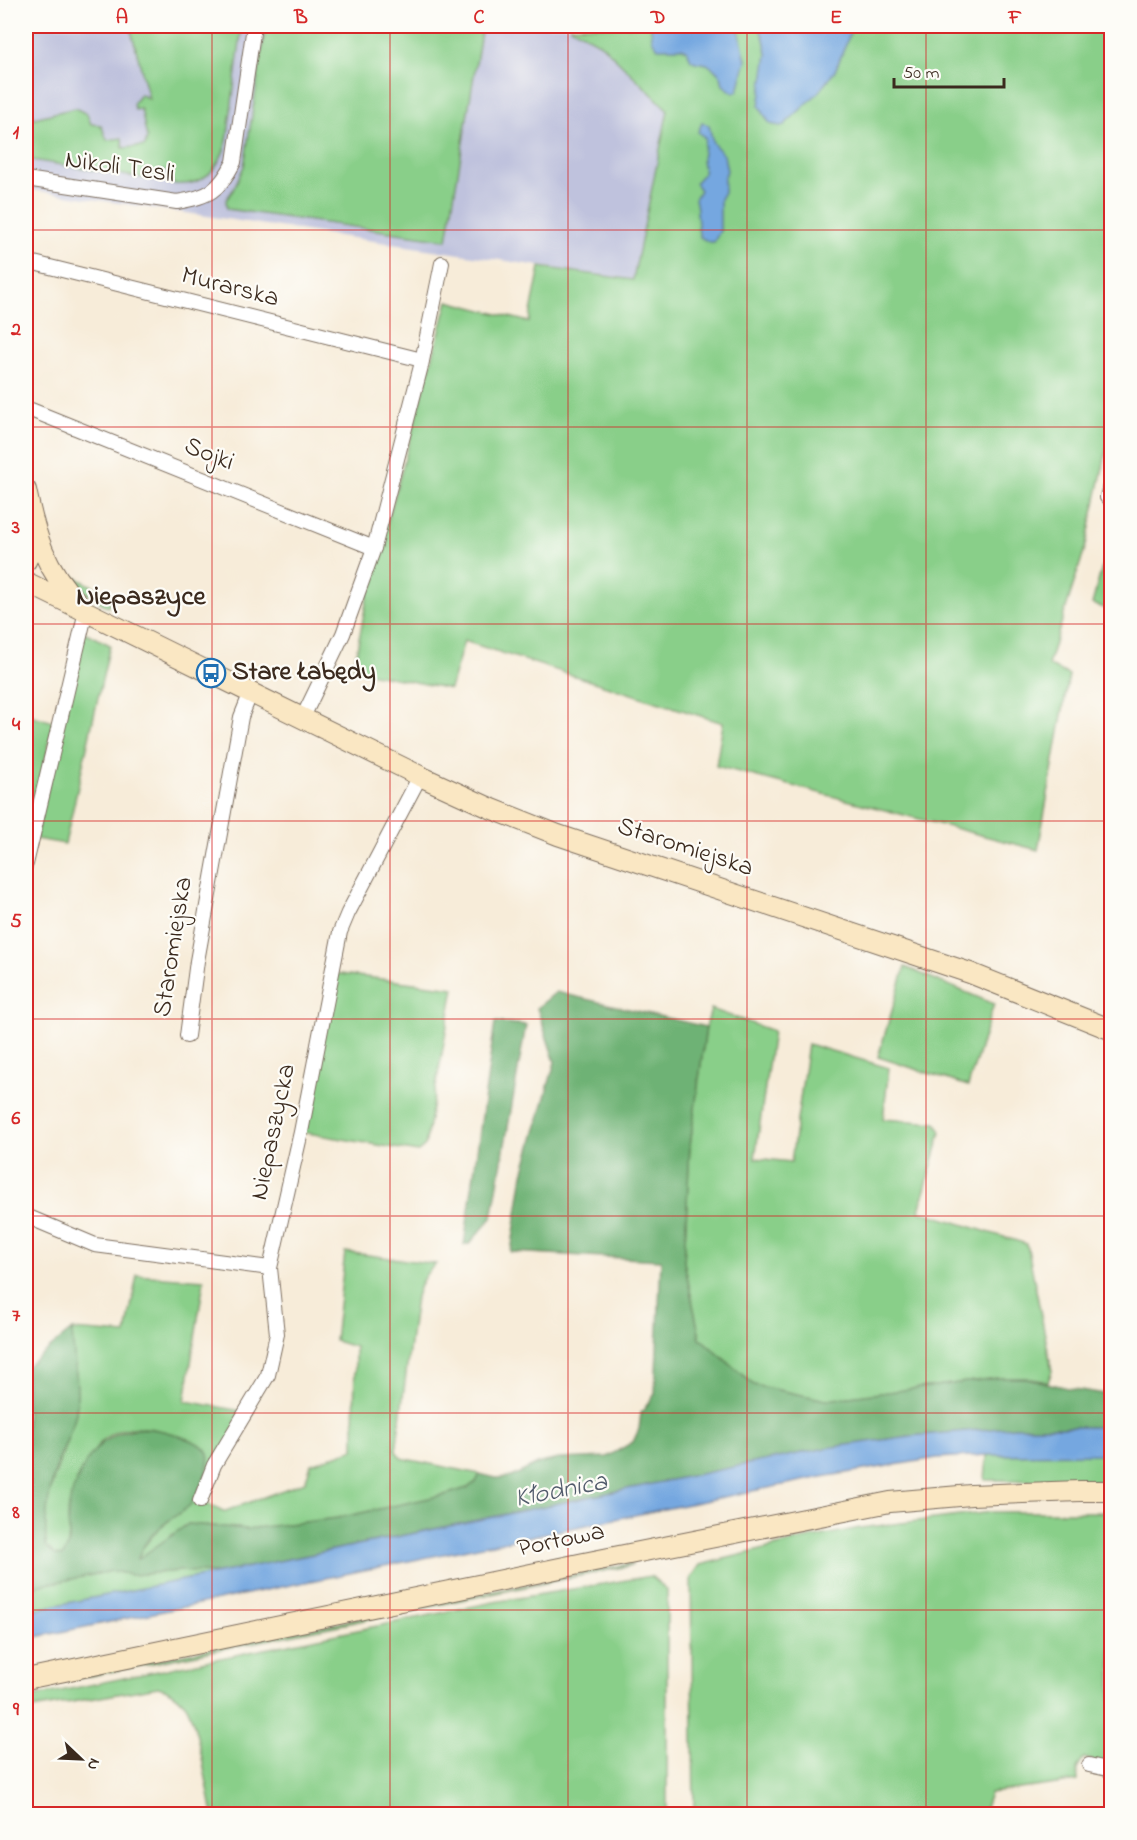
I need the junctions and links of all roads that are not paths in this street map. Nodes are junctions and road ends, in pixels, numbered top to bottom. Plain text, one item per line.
1 (254, 26) edge
2 (26, 179) edge
3 (26, 261) edge
4 (442, 263) dead end
5 (422, 360) junction
6 (26, 411) edge
7 (1112, 478) edge
8 (26, 490) edge
9 (1112, 501) edge
10 (374, 548) junction
11 (34, 549) edge
12 (26, 580) edge
13 (86, 611) junction
14 (251, 692) junction
15 (303, 717) junction
16 (420, 776) junction
17 (26, 864) edge
18 (1112, 1030) edge
19 (187, 1036) dead end
20 (26, 1216) edge
21 (270, 1268) junction
22 (1112, 1491) edge
23 (200, 1501) dead end
24 (26, 1679) edge
25 (1089, 1765) dead end
26 (1112, 1770) edge

1 - 2 street, Nikoli Tesli
3 - 5 street, Murarska
4 - 5 street
5 - 10 street
6 - 10 street, Sojki
7 - 9 street
8 - 11 street
10 - 15 street
11 - 12 street
11 - 13 street
12 - 13 street, Staromiejska
13 - 14 street, Staromiejska
13 - 17 street
14 - 15 street, Staromiejska
14 - 19 street, Staromiejska
15 - 16 street, Staromiejska
16 - 18 street, Staromiejska
16 - 21 street, Niepaszycka
20 - 21 street
21 - 23 street, Niepaszycka
22 - 24 street, Portowa
25 - 26 street

